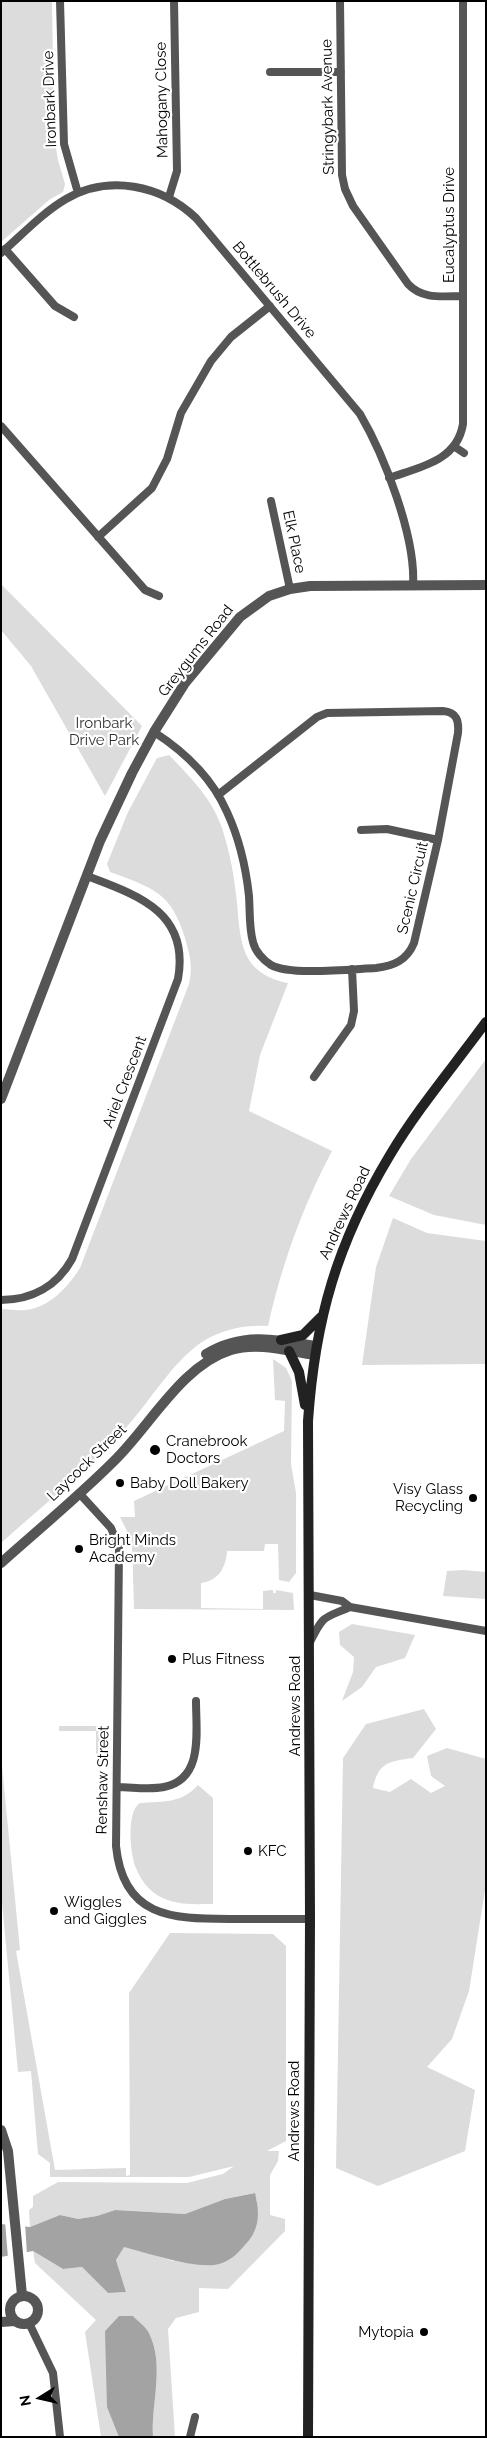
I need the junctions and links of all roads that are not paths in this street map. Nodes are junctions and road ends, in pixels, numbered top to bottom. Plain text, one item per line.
1 (60, 1) edge
2 (174, 1) edge
3 (340, 1) edge
4 (463, 1) edge
5 (270, 72) dead end
6 (341, 72) junction
7 (78, 193) junction
8 (169, 197) junction
9 (3, 251) edge
10 (463, 296) junction
11 (270, 306) junction
12 (74, 317) dead end
13 (1, 426) edge
14 (455, 447) junction
15 (464, 454) dead end
16 (389, 478) junction
17 (271, 501) dead end
18 (98, 537) junction
19 (413, 585) junction
20 (486, 585) edge
21 (290, 589) junction
22 (159, 596) dead end
23 (462, 710) dead end
24 (455, 715) junction
25 (154, 732) junction
26 (218, 796) junction
27 (361, 830) dead end
28 (438, 840) junction
29 (87, 876) junction
30 (352, 969) junction
31 (486, 1022) edge
32 (314, 1077) dead end
33 (1, 1099) edge
34 (1, 1300) edge
35 (322, 1317) junction
36 (281, 1340) junction
37 (289, 1351) junction
38 (314, 1351) junction
39 (186, 1378) junction
40 (308, 1421) junction
41 (79, 1493) junction
42 (1, 1563) edge
43 (310, 1595) junction
44 (350, 1607) junction
45 (486, 1631) edge
46 (310, 1642) junction
47 (196, 1701) dead end
48 (117, 1787) junction
49 (310, 1918) junction
50 (1, 2130) edge
51 (22, 2295) junction
52 (11, 2303) junction
53 (1, 2308) edge
54 (15, 2321) junction
55 (1, 2322) edge
56 (29, 2324) junction
57 (195, 2417) dead end
58 (60, 2437) edge
59 (190, 2437) edge
60 (308, 2437) edge

1 - 7 street, Ironbark Drive
2 - 8 street, Mahogany Close
3 - 6 street, Stringybark Avenue
4 - 10 street, Eucalyptus Drive
5 - 6 street
6 - 10 street, Stringybark Avenue
7 - 8 street, Bottlebrush Drive
7 - 9 street, Bottlebrush Drive
8 - 11 street, Bottlebrush Drive
9 - 12 street
10 - 14 street, Eucalyptus Drive
11 - 16 street, Bottlebrush Drive
11 - 18 street
13 - 18 street
14 - 15 street
14 - 16 street
16 - 19 street, Bottlebrush Drive
17 - 21 street, Elk Place
18 - 22 street
19 - 20 street, Greygums Road
19 - 21 street, Greygums Road
21 - 25 street, Greygums Road
23 - 24 street
24 - 26 street
24 - 28 street, Scenic Circuit
25 - 26 street, Scenic Circuit
25 - 29 street, Greygums Road
26 - 30 street, Scenic Circuit
27 - 28 street
28 - 30 street, Scenic Circuit
29 - 33 street, Greygums Road
29 - 34 street, Ariel Crescent
30 - 32 street
31 - 35 main road, Andrews Road
35 - 36 main road
35 - 38 main road, Andrews Road
36 - 38 street, Laycock Street
36 - 39 street, Laycock Street
37 - 38 street, Laycock Street
37 - 39 street, Laycock Street
37 - 40 main road
38 - 40 main road, Andrews Road
39 - 41 street, Laycock Street
40 - 43 main road, Andrews Road
41 - 42 street, Laycock Street
41 - 48 street, Renshaw Street
43 - 44 street
43 - 46 main road, Andrews Road
44 - 45 street
44 - 46 street
46 - 49 main road, Andrews Road
47 - 48 street
48 - 49 street, Renshaw Street
49 - 60 main road, Andrews Road
50 - 51 street
51 - 52 street
51 - 56 street
52 - 53 street
52 - 54 street
54 - 55 street
54 - 56 street
56 - 58 street
57 - 59 street

